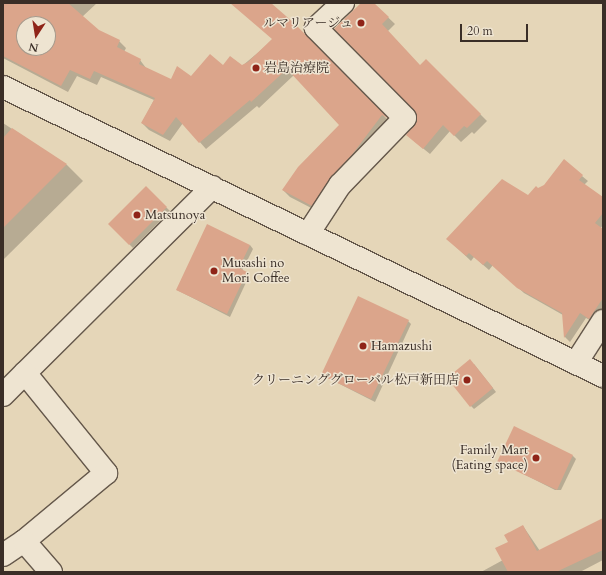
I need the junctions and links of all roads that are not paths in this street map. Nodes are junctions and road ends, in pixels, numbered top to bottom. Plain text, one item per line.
1 (343, 3) edge
2 (3, 87) edge
3 (212, 188) junction
4 (308, 234) junction
5 (603, 321) edge
6 (576, 363) junction
7 (25, 373) junction
8 (603, 376) edge
9 (3, 395) edge
10 (24, 541) junction
11 (3, 555) edge
12 (50, 572) edge

1 - 4 street
2 - 3 street
3 - 4 street
3 - 7 street
4 - 6 street
5 - 6 street
6 - 8 street
7 - 9 street
7 - 10 street
10 - 11 street
10 - 12 street

